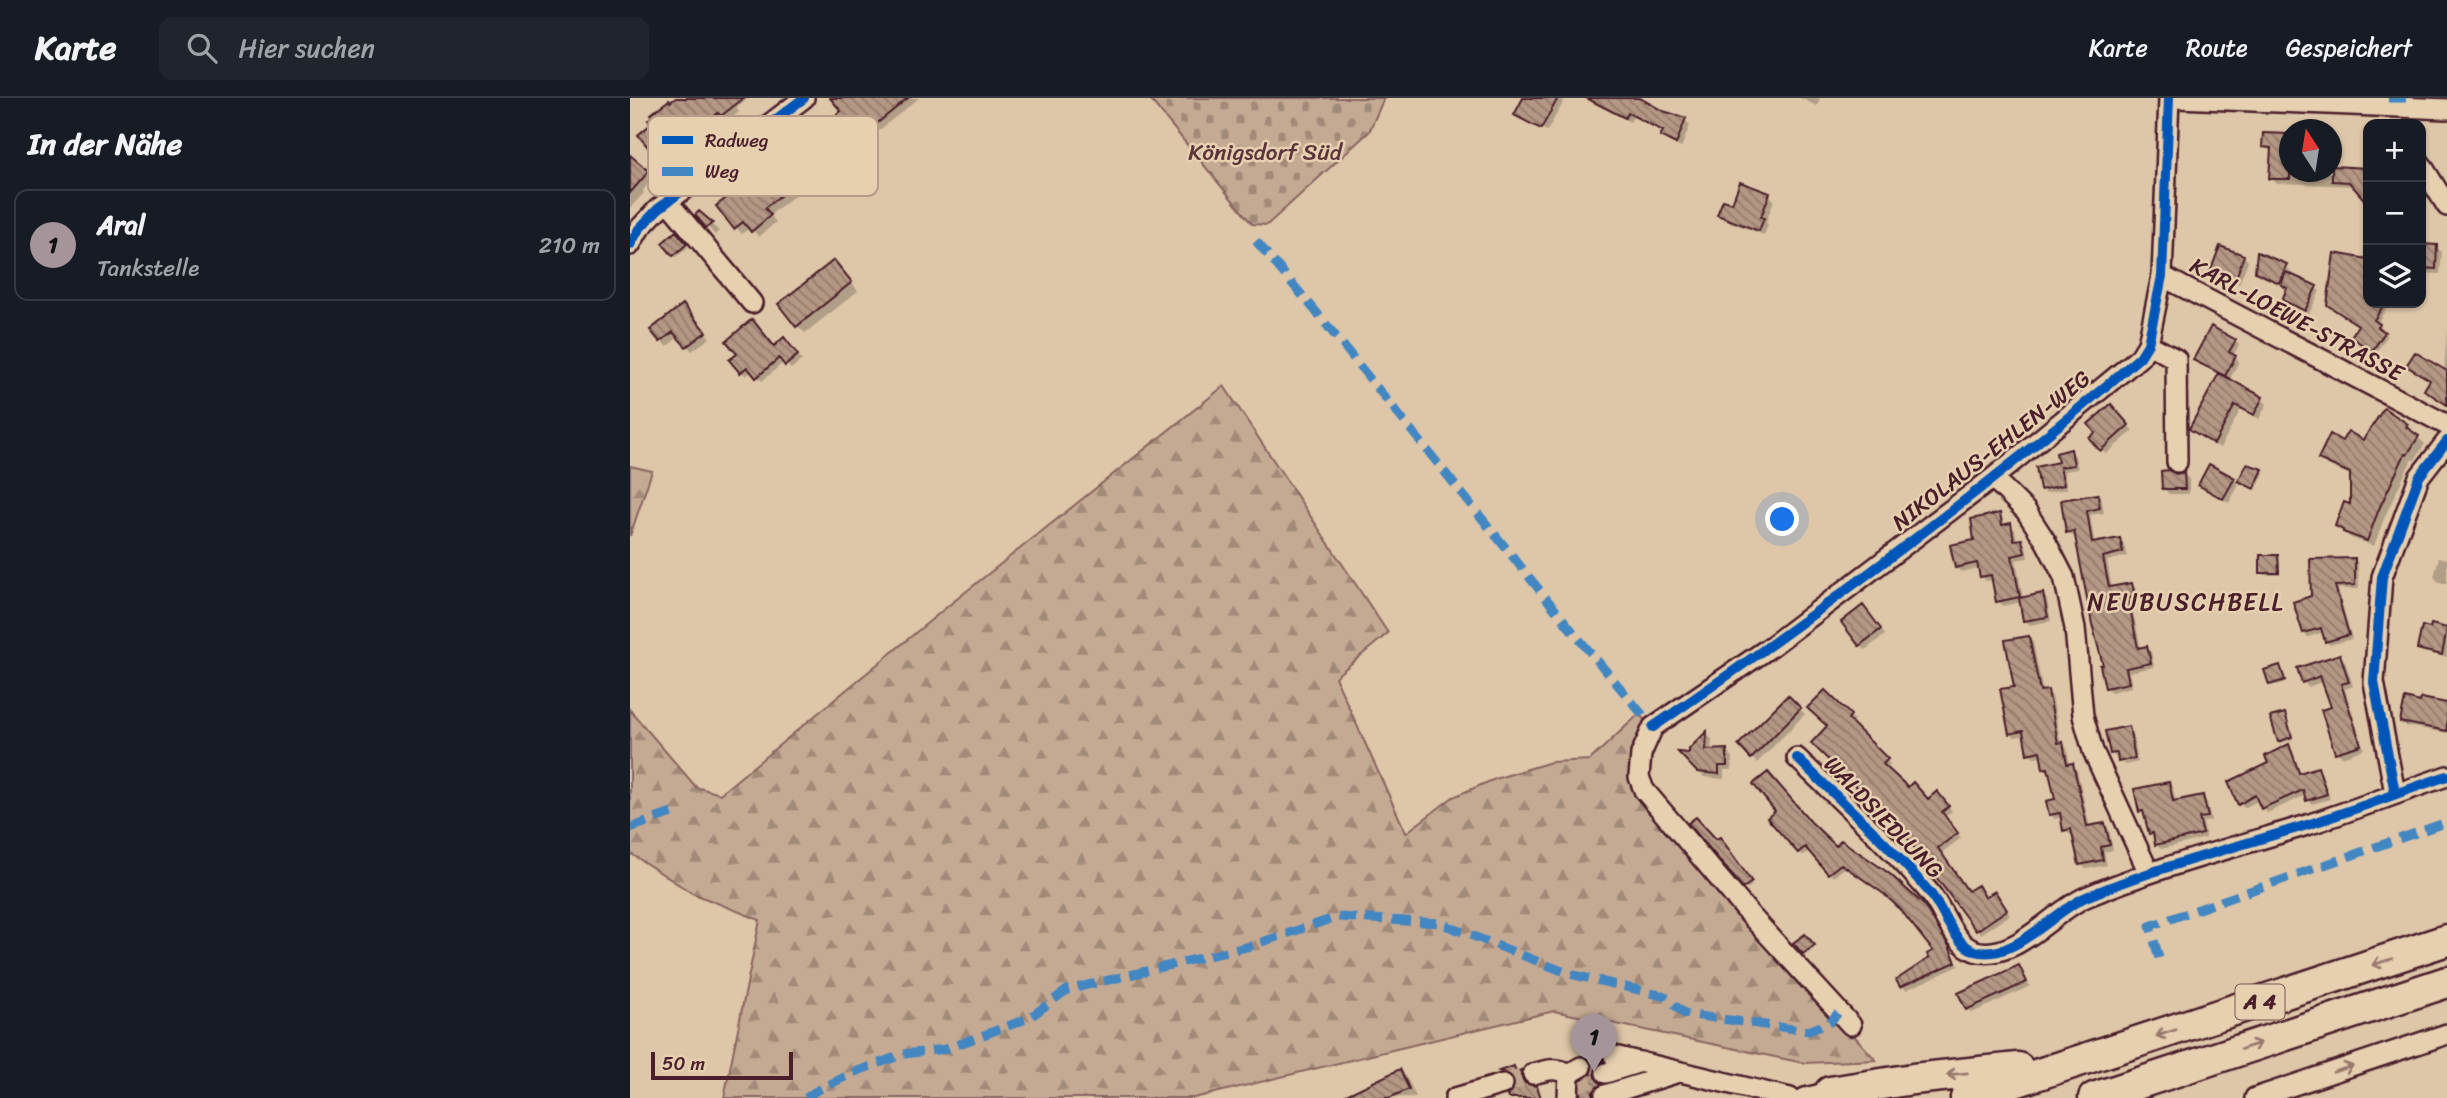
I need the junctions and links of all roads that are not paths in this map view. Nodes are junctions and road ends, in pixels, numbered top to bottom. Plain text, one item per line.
1 (804, 98) edge
2 (2169, 98) edge
3 (2177, 98) edge
4 (2447, 110) edge
5 (780, 116) edge
6 (2407, 116) edge
7 (2426, 172) edge
8 (676, 196) edge
9 (668, 202) junction
10 (2447, 206) edge
11 (630, 246) edge
12 (2162, 276) junction
13 (752, 303) dead end
14 (2148, 344) junction
15 (2447, 425) edge
16 (2447, 441) edge
17 (2178, 462) dead end
18 (1993, 478) junction
19 (1797, 758) dead end
20 (2447, 776) edge
21 (2395, 793) junction
22 (2149, 873) junction
23 (2447, 940) edge
24 (2447, 982) edge
25 (1850, 1025) dead end
26 (2447, 1034) edge
27 (2074, 1063) junction
28 (1610, 1064) tunnel mouth
29 (1678, 1072) junction
30 (1533, 1074) tunnel mouth
31 (1572, 1082) tunnel mouth
32 (1503, 1084) tunnel mouth
33 (1757, 1090) junction
34 (1817, 1095) edge
35 (1614, 1097) edge
36 (1455, 1098) edge
37 (1734, 1098) edge
38 (1790, 1098) edge
39 (1966, 1098) edge
40 (2094, 1098) edge
41 (2255, 1098) edge

1 - 5 street
2 - 12 street, NIKOLAUS-EHLEN-WEG
3 - 6 street
4 - 6 street
7 - 10 street
8 - 9 street
9 - 11 street
9 - 13 street
12 - 14 street, NIKOLAUS-EHLEN-WEG
12 - 15 street, KARL-LOEWE-STRASSE
14 - 17 street
14 - 18 street, NIKOLAUS-EHLEN-WEG
16 - 21 street
18 - 22 street, NIKOLAUS-EHLEN-WEG
18 - 25 street, NIKOLAUS-EHLEN-WEG
19 - 22 street, WALDSIEDLUNG
20 - 21 street
21 - 22 street
23 -> 27 highway, A 4
40 -> 24 highway, A 4
41 -> 26 street
27 -> 34 highway
27 - 39 highway, A 4
28 - 29 street
29 - 33 street
29 - 35 street
30 - 31 street
32 - 36 street
33 - 37 street
33 - 38 street

